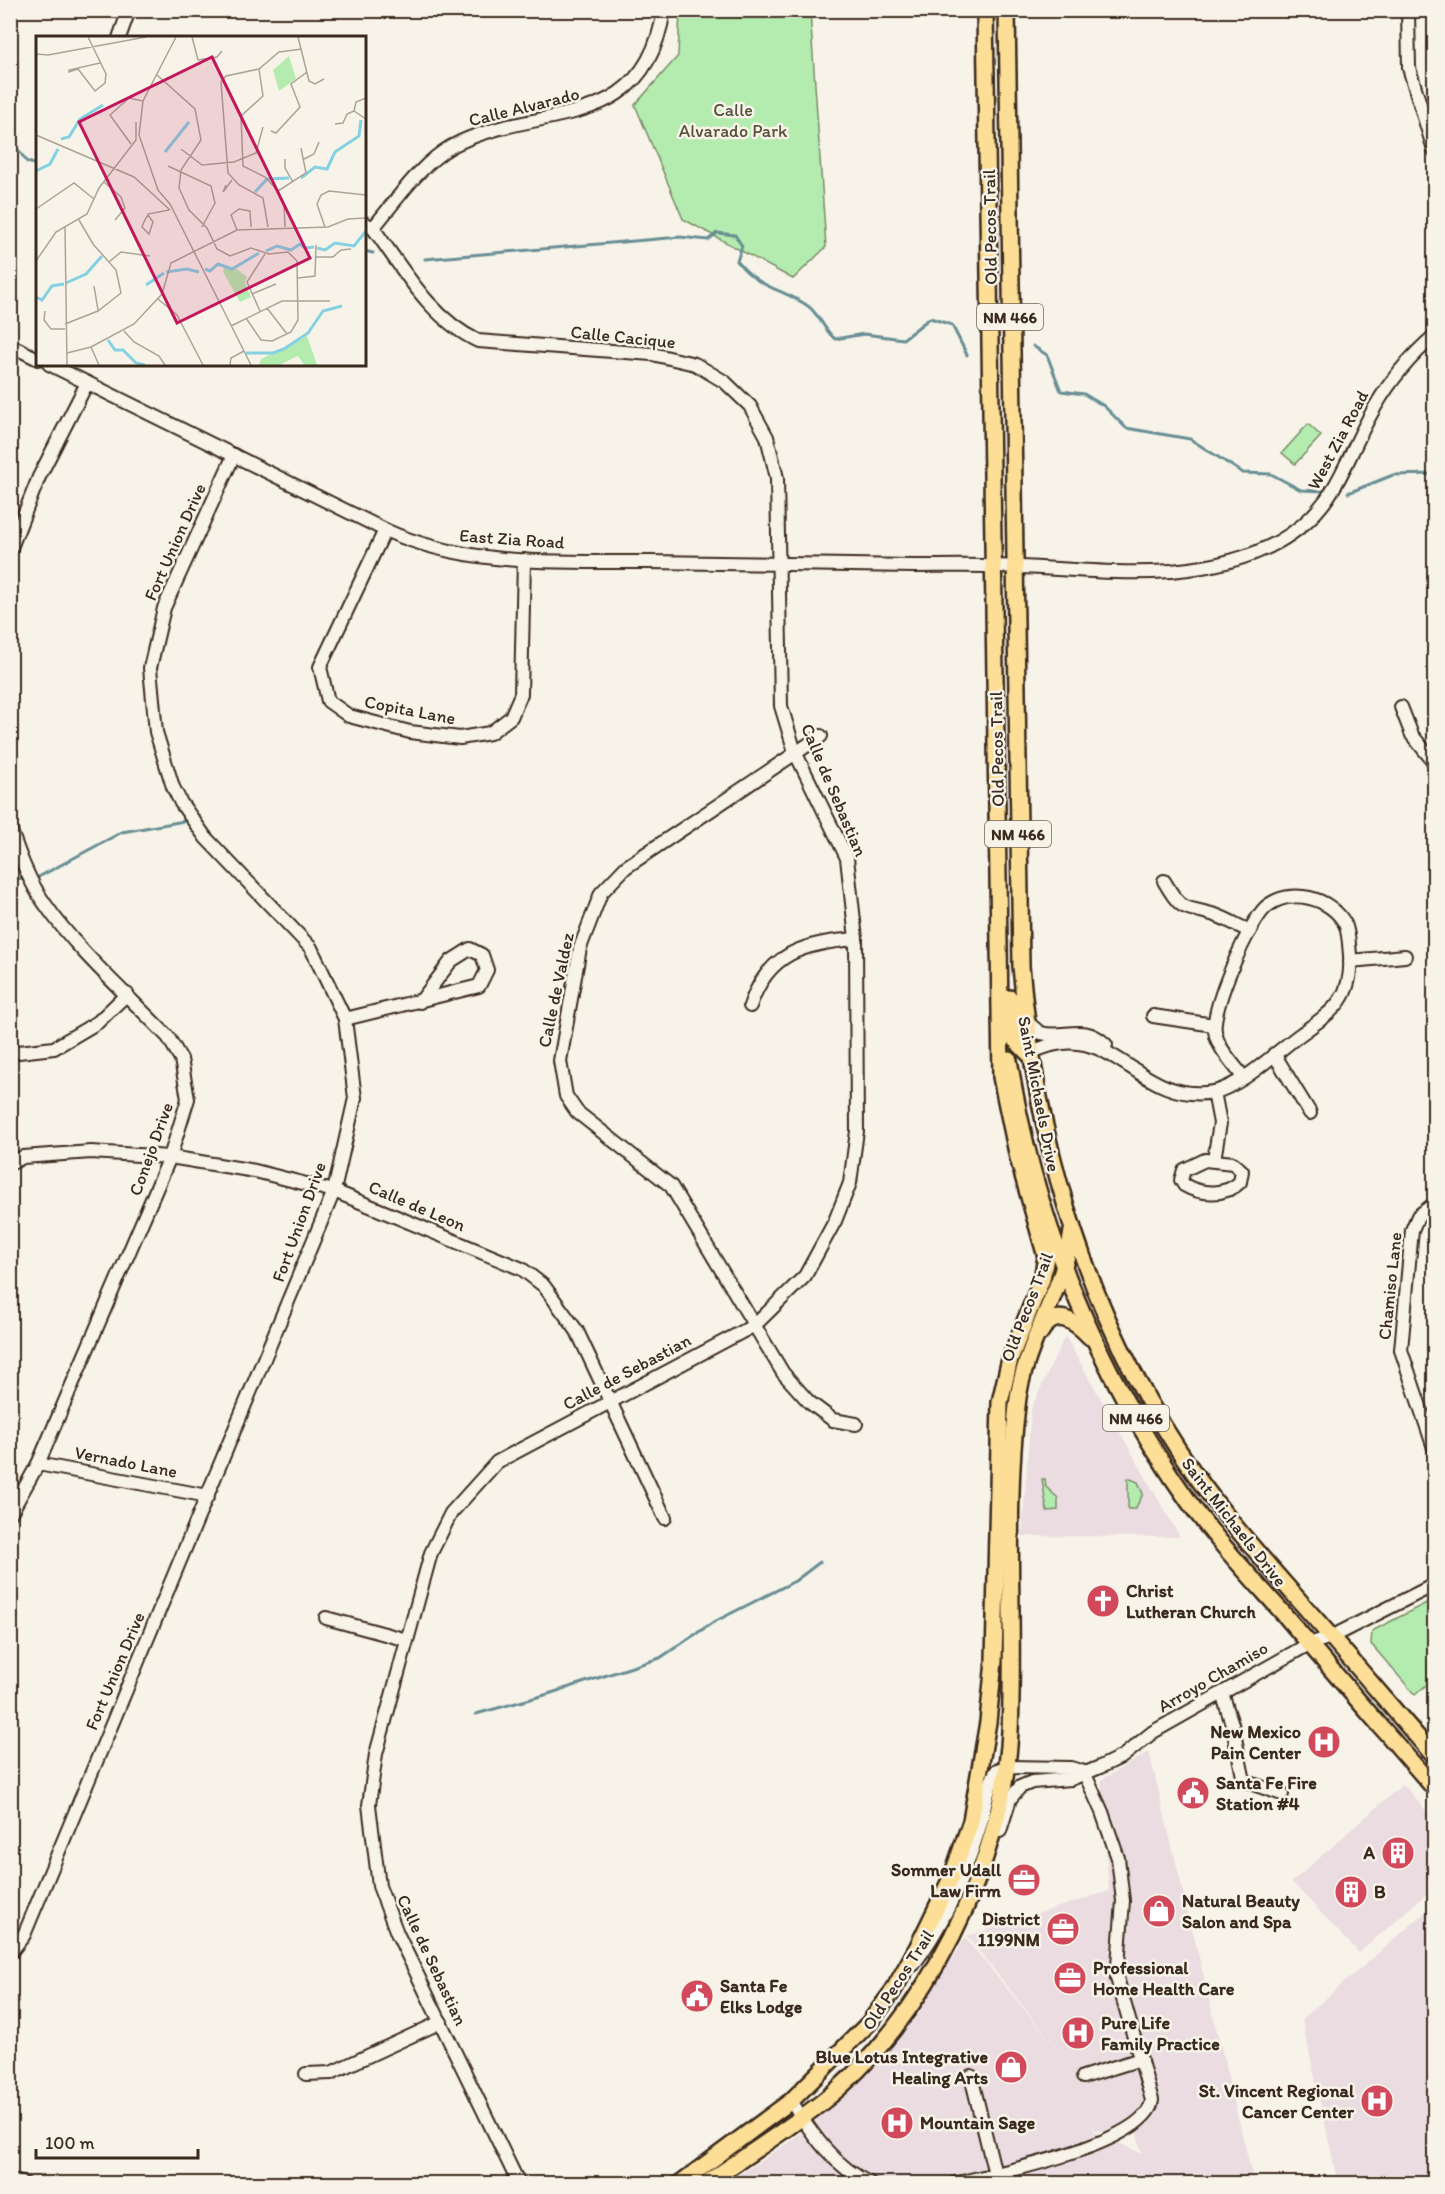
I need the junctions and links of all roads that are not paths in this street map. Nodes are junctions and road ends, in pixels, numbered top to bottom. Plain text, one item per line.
1 (129, 10) edge
2 (664, 10) edge
3 (985, 10) edge
4 (1007, 10) edge
5 (1408, 10) edge
6 (119, 36) edge
7 (1434, 150) edge
8 (368, 225) edge
9 (1434, 336) edge
10 (10, 345) edge
11 (36, 358) edge
12 (53, 366) edge
13 (87, 383) junction
14 (234, 455) junction
15 (385, 530) junction
16 (10, 550) edge
17 (524, 560) junction
18 (778, 566) junction
19 (1014, 566) junction
20 (993, 567) junction
21 (1401, 707) dead end
22 (821, 736) dead end
23 (795, 752) junction
24 (1434, 762) edge
25 (10, 828) edge
26 (1164, 881) dead end
27 (1250, 931) junction
28 (856, 939) junction
29 (998, 942) junction
30 (1405, 956) dead end
31 (1350, 961) junction
32 (127, 994) junction
33 (1002, 1000) junction
34 (420, 1002) junction
35 (750, 1006) dead end
36 (1153, 1016) dead end
37 (345, 1019) junction
38 (1026, 1021) junction
39 (1215, 1025) junction
40 (10, 1053) edge
41 (1029, 1054) junction
42 (1274, 1054) junction
43 (1118, 1059) junction
44 (1243, 1077) junction
45 (1214, 1092) junction
46 (1310, 1113) dead end
47 (170, 1157) junction
48 (1214, 1160) junction
49 (10, 1164) edge
50 (334, 1191) junction
51 (1434, 1204) edge
52 (1072, 1228) junction
53 (1064, 1270) junction
54 (755, 1325) junction
55 (1097, 1346) junction
56 (1029, 1354) junction
57 (609, 1402) junction
58 (856, 1424) dead end
59 (1434, 1448) edge
60 (38, 1464) junction
61 (208, 1496) junction
62 (10, 1514) edge
63 (665, 1518) dead end
64 (1434, 1585) edge
65 (326, 1618) dead end
66 (1331, 1637) junction
67 (407, 1640) junction
68 (1309, 1644) junction
69 (1222, 1693) junction
70 (1434, 1756) edge
71 (1007, 1767) junction
72 (1084, 1772) junction
73 (1434, 1788) edge
74 (1282, 1794) dead end
75 (945, 1948) junction
76 (10, 1953) edge
77 (893, 1991) junction
78 (441, 2022) junction
79 (1141, 2059) junction
80 (306, 2074) dead end
81 (972, 2076) dead end
82 (1083, 2078) dead end
83 (791, 2101) junction
84 (801, 2116) junction
85 (995, 2174) junction
86 (10, 2180) edge
87 (25, 2184) edge
88 (519, 2184) edge
89 (679, 2184) edge
90 (705, 2184) edge
91 (871, 2184) edge
92 (953, 2184) edge

1 - 6 street
2 - 8 street, Calle Alvarado
3 - 20 main road, Old Pecos Trail / NM 466
4 - 19 main road, Old Pecos Trail / NM 466
5 - 7 street
8 - 18 street, Calle Cacique
9 - 19 street, West Zia Road
10 - 11 street
12 - 13 street, East Zia Road
13 - 14 street, East Zia Road
13 - 16 street
14 - 15 street, East Zia Road
14 - 37 street, Fort Union Drive
15 - 17 street, East Zia Road
15 - 17 street, Copita Lane
17 - 18 street, East Zia Road
18 - 20 street, East Zia Road
18 - 23 street, Calle de Sebastian
19 - 20 street, East Zia Road
19 - 38 main road, Old Pecos Trail / NM 466
20 - 29 main road, Old Pecos Trail / NM 466
21 - 24 street
22 - 23 street, Calle de Valdez
23 - 28 street, Calle de Sebastian
23 - 54 street, Calle de Valdez
25 - 32 street, Conejo Drive
26 - 27 street
27 - 31 street
27 - 39 street
28 - 35 street
28 - 54 street, Calle de Sebastian
29 - 33 main road, Old Pecos Trail / NM 466
29 - 41 main road
30 - 31 street
31 - 42 street
32 - 40 street
32 - 47 street, Conejo Drive
33 - 53 main road, Saint Michaels Drive / NM 466
33 - 77 main road, Old Pecos Trail
34 - 34 street
34 - 37 street
36 - 39 street
37 - 50 street, Fort Union Drive
38 - 41 main road, Old Pecos Trail / NM 466
38 - 43 street
39 - 44 street
41 - 43 street
41 - 52 main road, Old Pecos Trail / NM 466
42 - 44 street
42 - 46 street
43 - 45 street
44 - 45 street
45 - 48 street
47 - 49 street, Calle de Leon
47 - 50 street, Calle de Leon
47 - 60 street, Conejo Drive
48 - 48 street
50 - 57 street, Calle de Leon
50 - 61 street, Fort Union Drive
51 - 59 street, Chamiso Lane
52 - 53 main road, Old Pecos Trail
52 - 66 main road, Saint Michaels Drive / NM 466
53 - 55 main road, Saint Michaels Drive / NM 466
53 - 56 main road, Old Pecos Trail
54 - 57 street, Calle de Sebastian
54 - 58 street, Calle de Valdez
55 - 56 main road
55 - 68 main road, Saint Michaels Drive / NM 466
56 - 71 main road, Old Pecos Trail
57 - 63 street, Calle de Leon
57 - 67 street, Calle de Sebastian
60 - 61 street, Vernado Lane
60 - 62 street, Conejo Drive
61 - 76 street, Fort Union Drive
64 - 66 street, Arroyo Chamiso
65 - 67 street
66 - 68 street, Arroyo Chamiso
66 - 70 main road, Saint Michaels Drive / NM 466
67 - 78 street, Calle de Sebastian
68 - 69 street, Arroyo Chamiso
68 - 73 main road, Saint Michaels Drive / NM 466
69 - 72 street, Arroyo Chamiso
69 - 74 street
71 - 72 street
71 - 75 main road, Old Pecos Trail
71 - 77 street
72 - 75 street, Arroyo Chamiso
72 - 79 street
75 - 84 main road, Old Pecos Trail
77 - 83 main road, Old Pecos Trail
78 - 80 street
78 - 88 street, Calle de Sebastian
79 - 82 street
79 - 85 street
81 - 85 street
83 - 84 street
83 - 89 main road, Old Pecos Trail
84 - 90 main road, Old Pecos Trail
84 - 91 street
85 - 92 street
86 - 87 street

